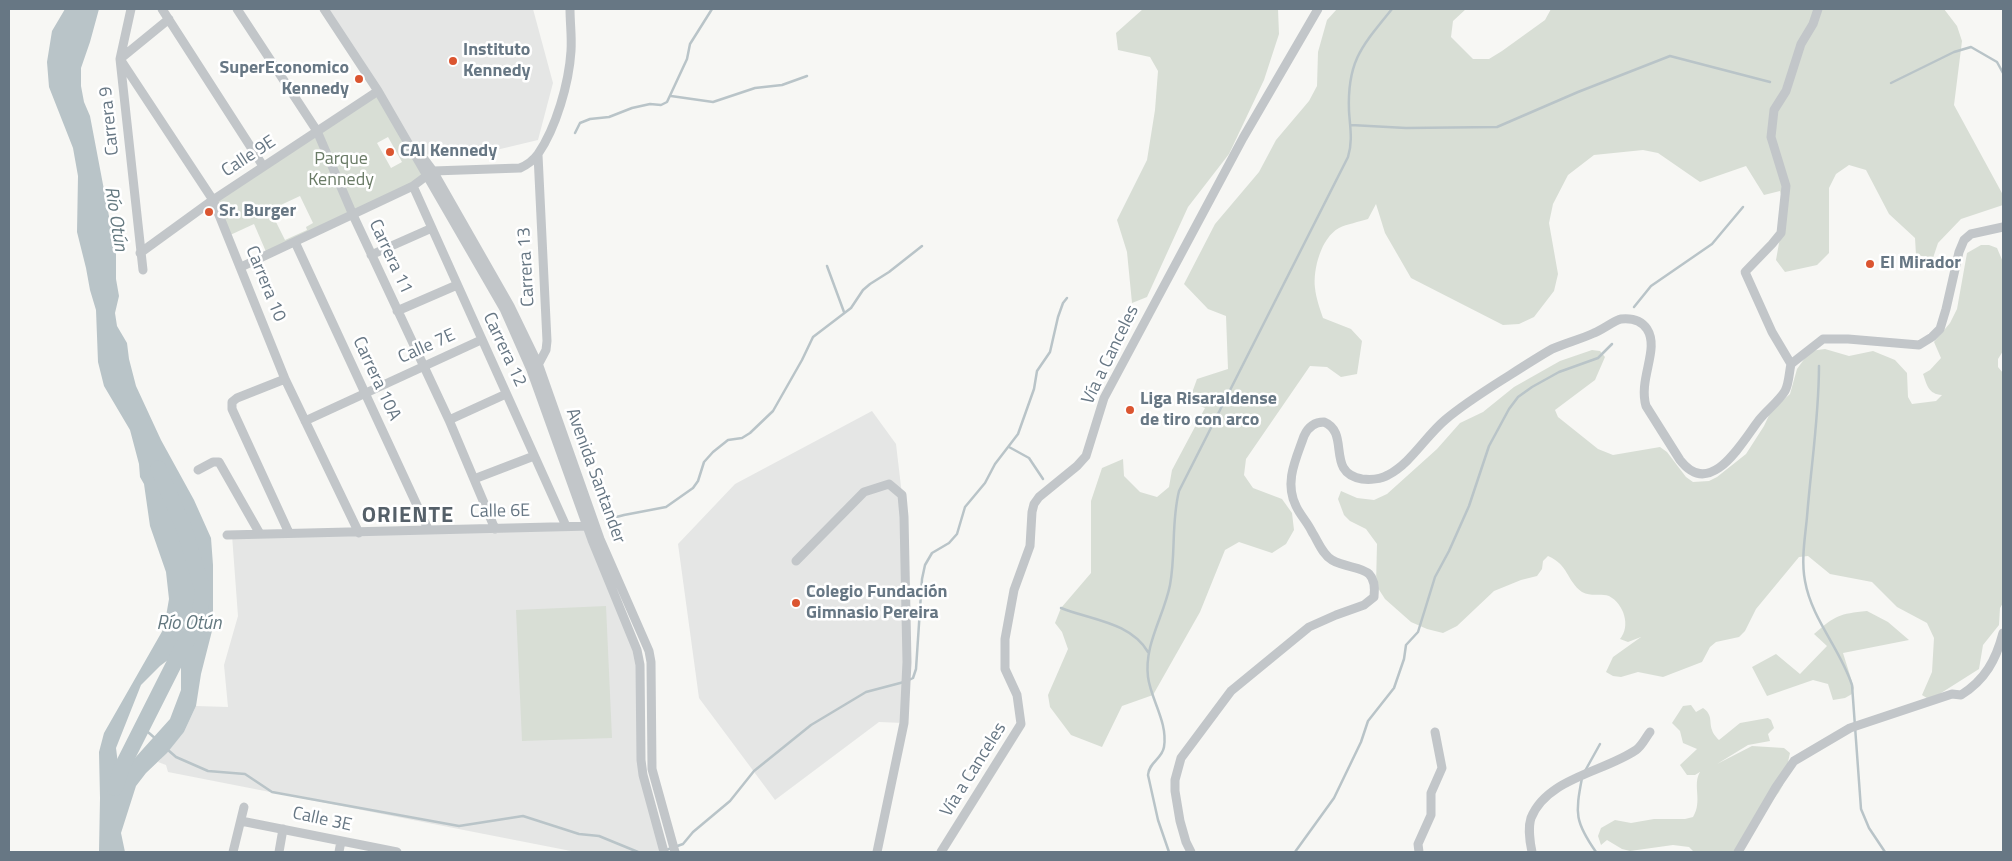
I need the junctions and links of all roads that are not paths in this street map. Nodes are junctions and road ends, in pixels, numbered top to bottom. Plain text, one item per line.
1 (131, 9) edge
2 (162, 9) edge
3 (237, 9) edge
4 (324, 9) edge
5 (570, 9) edge
6 (1318, 9) edge
7 (1818, 9) edge
8 (169, 19) junction
9 (120, 58) junction
10 (378, 91) junction
11 (317, 131) junction
12 (538, 155) junction
13 (263, 166) junction
14 (430, 173) junction
15 (413, 186) junction
16 (212, 200) junction
17 (353, 215) junction
18 (2003, 227) edge
19 (432, 228) junction
20 (295, 242) junction
21 (140, 253) junction
22 (371, 255) junction
23 (241, 267) junction
24 (143, 270) dead end
25 (457, 285) junction
26 (398, 311) junction
27 (481, 340) junction
28 (1791, 364) junction
29 (423, 366) junction
30 (535, 368) junction
31 (285, 379) junction
32 (365, 393) junction
33 (506, 394) junction
34 (449, 420) junction
35 (305, 421) junction
36 (534, 456) junction
37 (198, 470) dead end
38 (474, 479) junction
39 (566, 526) junction
40 (591, 526) junction
41 (428, 529) junction
42 (495, 529) junction
43 (359, 533) junction
44 (260, 534) junction
45 (289, 534) junction
46 (227, 535) dead end
47 (796, 561) dead end
48 (2003, 633) edge
49 (1435, 732) dead end
50 (1650, 732) dead end
51 (244, 807) dead end
52 (241, 821) junction
53 (283, 829) junction
54 (341, 841) junction
55 (233, 852) edge
56 (279, 852) edge
57 (339, 852) edge
58 (397, 852) edge
59 (664, 852) edge
60 (675, 852) edge
61 (877, 852) edge
62 (941, 852) edge
63 (1191, 852) edge
64 (1419, 852) edge
65 (1532, 852) edge
66 (1738, 852) edge

1 - 9 street, Carrera 9
2 - 8 street
3 - 11 street, Carrera 11
4 - 10 street, Avenida Santander
5 - 12 street
6 - 62 street, Vía a Canceles
7 - 28 street
8 - 9 street
8 - 13 street
9 - 16 street, Carrera 10
9 - 21 street, Carrera 9
10 - 11 street, Calle 9E
10 - 14 street, Avenida Santander
11 - 13 street, Calle 9E
11 - 17 street, Carrera 11
12 - 14 street
12 - 30 street, Carrera 13
13 - 16 street, Calle 9E
14 - 15 street
14 - 30 street, Avenida Santander
15 - 17 street
15 - 19 street, Carrera 12
16 - 21 street, Calle 9E
16 - 23 street, Carrera 10
17 - 20 street
17 - 22 street, Carrera 11
18 - 28 street
19 - 22 street
19 - 25 street, Carrera 12
20 - 23 street
20 - 32 street, Carrera 10A
21 - 24 street, Carrera 9
22 - 26 street, Carrera 11
23 - 31 street, Carrera 10
25 - 26 street
25 - 27 street, Carrera 12
26 - 29 street, Carrera 11
27 - 29 street, Calle 7E
27 - 33 street, Carrera 12
28 - 63 street
29 - 32 street, Calle 7E
29 - 34 street, Carrera 11
30 - 40 street, Avenida Santander
31 - 35 street, Carrera 10
31 - 45 street
32 - 35 street, Calle 7E
32 - 41 street, Carrera 10A
33 - 34 street
33 - 36 street, Carrera 12
34 - 38 street, Carrera 11
35 - 43 street, Carrera 10
36 - 38 street
36 - 39 street, Carrera 12
37 - 44 street
38 - 42 street, Carrera 11
39 - 40 street, Calle 6E
39 - 42 street, Calle 6E
40 - 59 street, Avenida Santander
40 - 60 street, Avenida Santander
41 - 42 street, Calle 6E
41 - 43 street, Calle 6E
43 - 45 street, Calle 6E
44 - 45 street, Calle 6E
44 - 46 street, Calle 6E
47 - 61 street
48 - 66 street
49 - 64 street
50 - 65 street
51 - 52 street
52 - 53 street, Calle 3E
52 - 55 street
53 - 54 street, Calle 3E
53 - 56 street
54 - 57 street
54 - 58 street, Calle 3E

